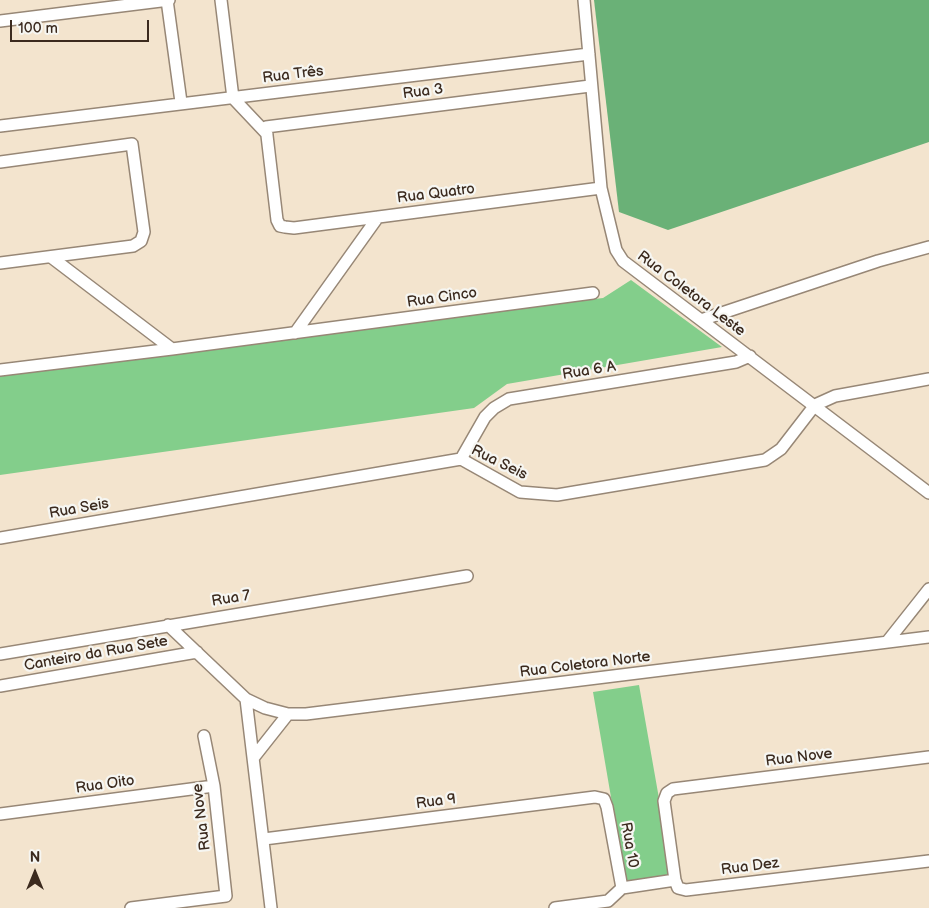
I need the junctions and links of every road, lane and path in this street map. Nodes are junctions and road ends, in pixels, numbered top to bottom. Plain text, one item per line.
1 (168, 0) edge
2 (220, 0) edge
3 (584, 0) edge
4 (0, 21) edge
5 (589, 54) junction
6 (590, 86) junction
7 (233, 98) junction
8 (181, 102) junction
9 (0, 126) edge
10 (267, 134) junction
11 (0, 162) edge
12 (601, 188) junction
13 (378, 217) junction
14 (929, 247) edge
15 (51, 257) junction
16 (0, 263) edge
17 (593, 293) dead end
18 (701, 320) junction
19 (295, 333) junction
20 (172, 349) junction
21 (750, 356) junction
22 (0, 370) edge
23 (929, 379) edge
24 (815, 405) junction
25 (461, 459) junction
26 (929, 493) edge
27 (0, 538) edge
28 (466, 576) dead end
29 (929, 589) edge
30 (168, 625) junction
31 (929, 637) edge
32 (887, 642) junction
33 (197, 652) junction
34 (0, 654) edge
35 (0, 686) edge
36 (246, 698) junction
37 (288, 714) junction
38 (204, 736) dead end
39 (254, 757) junction
40 (929, 757) edge
41 (214, 786) junction
42 (607, 807) joint
43 (0, 814) edge
44 (264, 838) junction
45 (929, 861) edge
46 (675, 880) junction
47 (622, 888) junction
48 (131, 908) edge
49 (271, 908) edge
50 (560, 908) edge

1 - 4 street
1 - 8 street
2 - 7 street
3 - 5 street, Rua Coletora Leste
5 - 6 street, Rua Coletora Leste
5 - 7 street, Rua Três
6 - 10 street, Rua 3
6 - 12 street, Rua Coletora Leste
7 - 8 street, Rua Três
7 - 10 street
8 - 9 street, Rua Três
10 - 13 street, Rua Quatro
11 - 15 street
12 - 13 street, Rua Quatro
12 - 18 street, Rua Coletora Leste
13 - 19 street
14 - 18 street
15 - 16 street
15 - 20 street
17 - 19 street, Rua Cinco
18 - 21 street, Rua Coletora Leste
19 - 20 street, Rua Cinco
20 - 22 street, Rua Cinco
21 - 24 street, Rua Coletora Leste
21 - 25 street, Rua 6 A
23 - 24 street, Rua Seis
24 - 25 street, Rua Seis
24 - 26 street, Rua Coletora Leste
25 - 27 street, Rua Seis
28 - 30 street, Rua 7
29 - 32 street
30 - 33 street, Rua Coletora Norte
30 - 34 street, Rua 7
31 - 32 street, Rua Coletora Norte
32 - 37 street, Rua Coletora Norte
33 - 35 street, Canteiro da Rua Sete
33 - 36 street, Rua Coletora Norte
36 - 37 street, Rua Coletora Norte
36 - 39 street
37 - 39 street
38 - 41 street, Rua Nove
39 - 44 street
40 - 46 street, Rua Nove
41 - 43 street, Rua Oito
41 - 48 street, Rua Nove
42 - 44 street, Rua 9
42 - 47 street, Rua 10
44 - 49 street
45 - 46 street, Rua Dez
46 - 47 street
47 - 50 street

